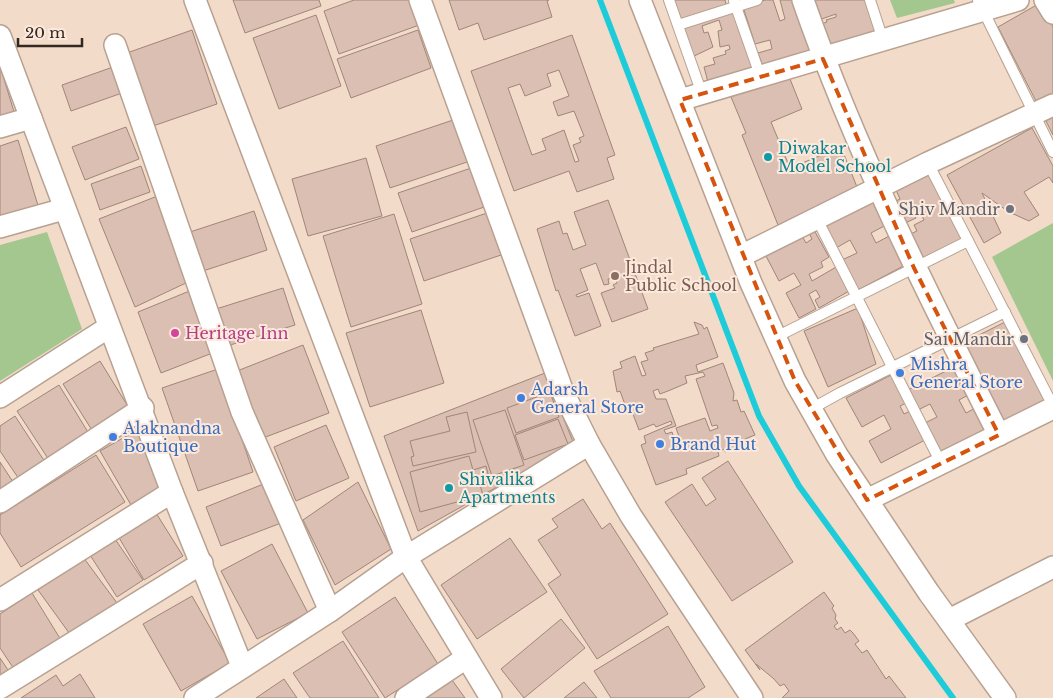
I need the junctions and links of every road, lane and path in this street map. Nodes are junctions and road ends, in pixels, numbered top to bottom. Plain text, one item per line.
1 (195, 0) edge
2 (420, 0) edge
3 (640, 0) edge
4 (669, 0) edge
5 (757, 0) edge
6 (803, 0) edge
7 (870, 0) edge
8 (1018, 0) edge
9 (1045, 0) edge
10 (735, 3) edge
11 (981, 6) edge
12 (1053, 13) edge
13 (678, 25) junction
14 (0, 36) edge
15 (883, 40) junction
16 (115, 45) dead end
17 (823, 59) junction
18 (761, 78) junction
19 (702, 94) junction
20 (680, 100) junction
21 (1053, 105) edge
22 (1034, 114) junction
23 (31, 118) junction
24 (0, 127) edge
25 (1053, 152) edge
26 (928, 163) junction
27 (878, 187) junction
28 (64, 209) junction
29 (816, 217) junction
30 (0, 228) edge
31 (968, 241) junction
32 (741, 256) junction
33 (914, 268) junction
34 (856, 297) junction
35 (1004, 312) junction
36 (109, 327) junction
37 (776, 337) junction
38 (950, 338) junction
39 (892, 367) junction
40 (0, 397) edge
41 (1053, 407) edge
42 (143, 408) junction
43 (811, 410) junction
44 (999, 435) junction
45 (589, 444) junction
46 (941, 463) junction
47 (172, 492) junction
48 (867, 500) junction
49 (0, 502) edge
50 (406, 557) junction
51 (202, 563) junction
52 (1053, 567) edge
53 (0, 600) edge
54 (330, 611) junction
55 (949, 620) junction
56 (466, 658) junction
57 (242, 666) junction
58 (0, 688) edge
59 (195, 698) edge
60 (406, 698) edge
61 (491, 698) edge
62 (752, 698) edge
63 (1005, 698) edge

1 - 50 street
2 - 45 street
3 - 20 street
4 - 13 lane
5 - 10 lane
6 - 17 street
7 - 15 lane
8 - 11 street
9 - 12 street
10 - 13 lane
10 - 18 lane
11 - 15 street
11 - 22 lane
13 - 19 lane
14 - 23 street
15 - 17 street
16 - 54 street
17 - 18 street
17 - 27 street
18 - 19 street
19 - 20 street
20 - 32 street
21 - 22 street
22 - 25 lane
22 - 26 street
23 - 24 street
23 - 28 street
26 - 27 street
26 - 31 lane
27 - 29 street
27 - 33 street
28 - 30 street
28 - 36 street
29 - 32 street
29 - 34 lane
31 - 33 lane
31 - 35 lane
32 - 37 street
33 - 34 lane
33 - 38 street
34 - 37 lane
34 - 39 lane
35 - 38 lane
35 - 41 lane
36 - 40 street
36 - 42 street
37 - 43 street
38 - 39 lane
38 - 44 street
39 - 43 lane
39 - 46 lane
41 - 44 street
42 - 47 street
42 - 49 street
43 - 48 street
44 - 46 street
45 - 50 street
45 - 62 street
46 - 48 street
47 - 51 street
47 - 53 street
48 - 55 street
50 - 54 street
50 - 56 street
51 - 57 street
51 - 58 street
52 - 55 street
54 - 57 street
55 - 63 street
56 - 60 street
56 - 61 street
57 - 59 street

